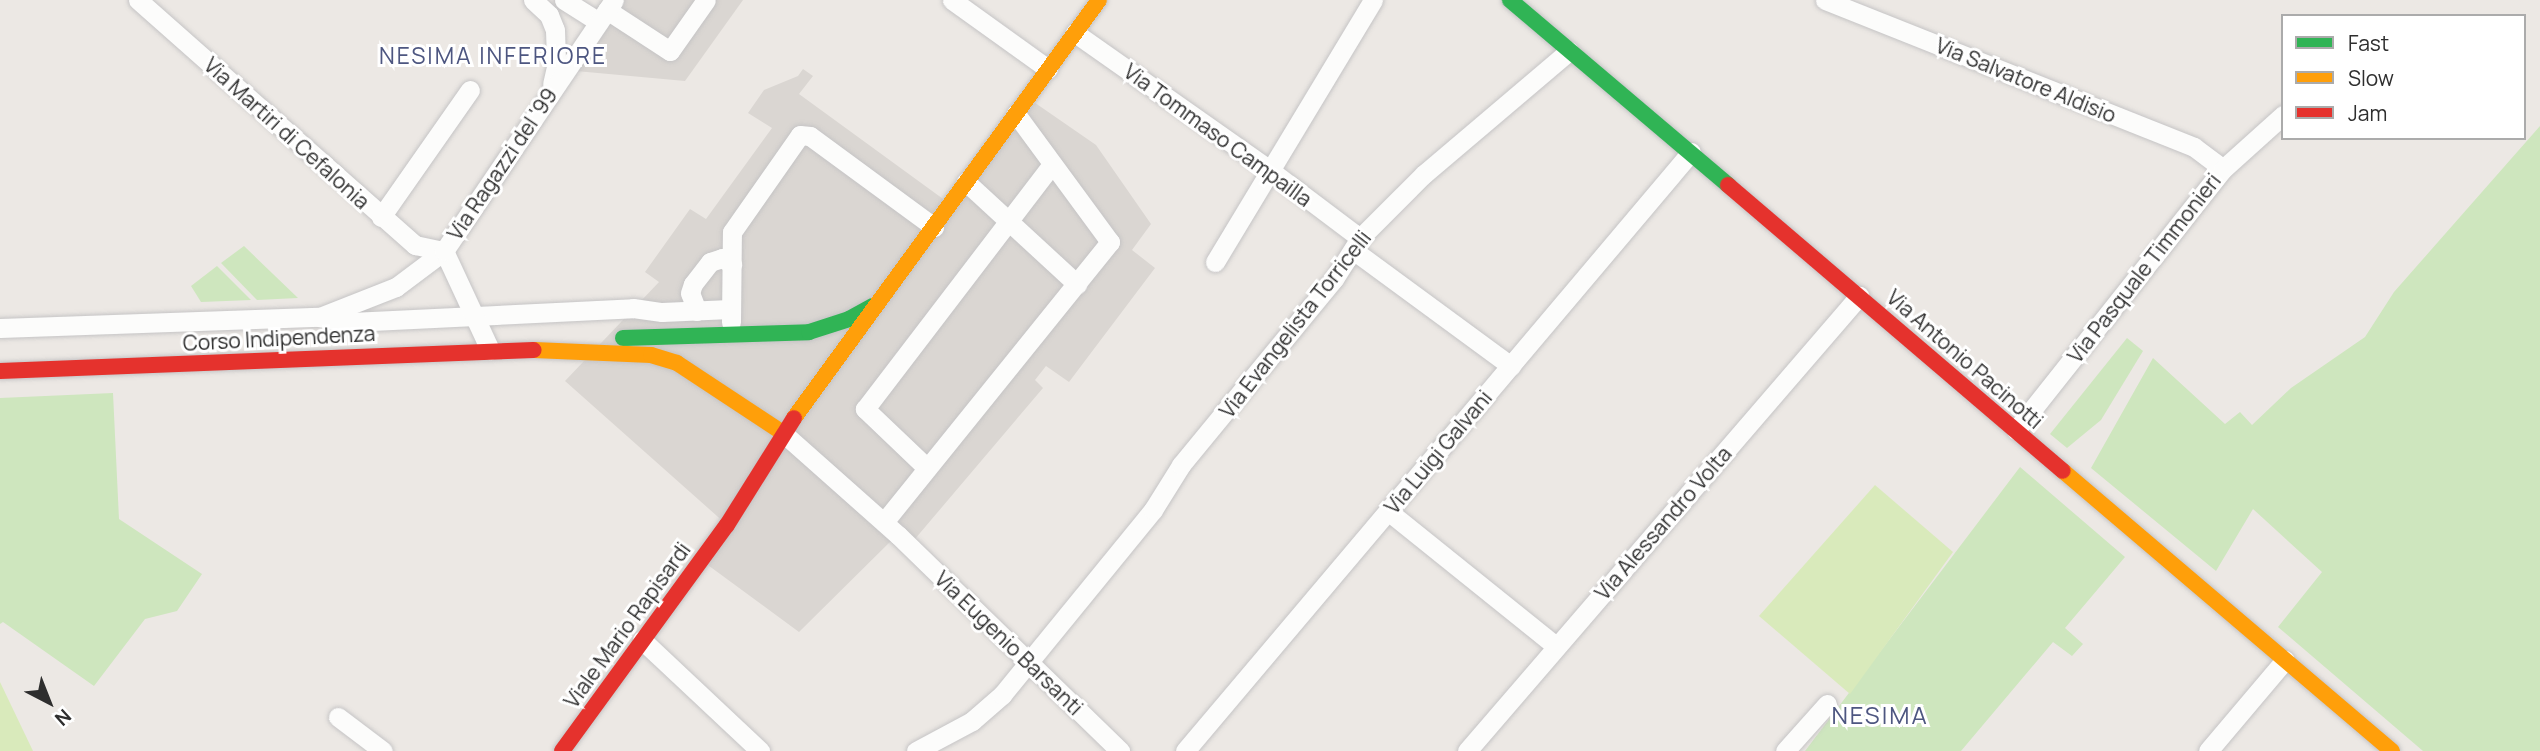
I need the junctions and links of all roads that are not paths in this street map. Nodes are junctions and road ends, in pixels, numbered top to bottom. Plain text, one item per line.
1 (138, 0) edge
2 (533, 0) edge
3 (564, 0) edge
4 (706, 0) edge
5 (952, 0) edge
6 (1099, 0) edge
7 (1373, 0) edge
8 (1510, 0) edge
9 (1825, 0) edge
10 (607, 11) edge
11 (1075, 33) junction
12 (1569, 51) junction
13 (1048, 69) junction
14 (470, 90) dead end
15 (549, 95) junction
16 (1016, 114) junction
17 (2281, 117) edge
18 (1691, 152) junction
19 (1052, 164) junction
20 (2223, 169) junction
21 (1271, 171) junction
22 (966, 182) junction
23 (381, 217) junction
24 (1009, 221) junction
25 (934, 226) junction
26 (1357, 244) junction
27 (443, 251) junction
28 (1215, 262) dead end
29 (732, 264) junction
30 (1077, 284) junction
31 (1859, 296) junction
32 (878, 302) junction
33 (730, 309) junction
34 (698, 311) junction
35 (473, 314) junction
36 (319, 317) junction
37 (0, 328) edge
38 (731, 334) junction
39 (753, 334) junction
40 (560, 349) junction
41 (490, 350) junction
42 (793, 350) dead end
43 (817, 362) dead end
44 (1511, 366) junction
45 (0, 371) edge
46 (822, 379) junction
47 (2016, 430) junction
48 (783, 433) junction
49 (928, 468) junction
50 (1388, 511) junction
51 (891, 528) junction
52 (642, 640) junction
53 (1556, 646) junction
54 (2285, 660) junction
55 (1029, 662) junction
56 (1827, 704) dead end
57 (338, 717) dead end
58 (383, 751) edge
59 (562, 751) edge
60 (760, 751) edge
61 (916, 751) edge
62 (1120, 751) edge
63 (1185, 751) edge
64 (1467, 751) edge
65 (1785, 751) edge
66 (2208, 751) edge
67 (2392, 751) edge

1 - 23 street, Via Martiri di Cefalonia
2 - 15 street
3 - 10 street
4 - 10 street
5 - 13 street
6 - 11 main road
7 - 21 street
8 - 12 main road, Via Antonio Pacinotti
9 - 20 street, Via Salvatore Aldisio
10 - 15 street, Via Ragazzi del '99
11 - 13 main road
11 - 21 street, Via Tommaso Campailla
12 - 18 main road, Via Antonio Pacinotti
12 - 26 street, Via Evangelista Torricelli
13 - 16 main road
14 - 23 street
15 - 27 street, Via Ragazzi del '99
16 - 19 street
16 - 22 main road
17 - 20 street, Via Pasquale Timmonieri
18 - 31 main road, Via Antonio Pacinotti
18 - 44 street, Via Luigi Galvani
19 - 24 street
19 - 30 street
20 - 47 street, Via Pasquale Timmonieri
21 - 26 street, Via Tommaso Campailla
21 - 28 street
22 - 24 street
22 - 25 main road, Viale Mario Rapisardi
23 - 27 street, Via Martiri di Cefalonia
24 - 30 street
24 - 49 street
25 - 29 street
25 - 32 main road, Viale Mario Rapisardi
26 - 44 street, Via Tommaso Campailla
26 - 55 street, Via Evangelista Torricelli
27 - 35 street, Via Ragazzi del '99
27 - 36 street
29 - 33 street
29 - 34 street
30 - 49 street
31 - 47 main road, Via Antonio Pacinotti
31 - 53 street, Via Alessandro Volta
32 - 39 main road
32 - 46 main road, Viale Mario Rapisardi
33 - 34 street
33 - 38 street
34 - 35 street
35 - 36 street
35 - 41 street, Via Ragazzi del '99
36 - 37 street
38 - 39 main road
38 - 40 main road
39 - 42 main road
40 - 41 main road, Corso Indipendenza
40 - 48 main road
41 - 45 main road, Corso Indipendenza
43 - 46 main road
44 - 50 street, Via Luigi Galvani
46 - 48 main road, Viale Mario Rapisardi
47 - 54 main road, Via Antonio Pacinotti
48 - 51 street, Via Eugenio Barsanti
48 - 52 main road, Viale Mario Rapisardi
49 - 51 street
50 - 53 street
50 - 63 street, Via Luigi Galvani
51 - 55 street, Via Eugenio Barsanti
52 - 59 main road, Viale Mario Rapisardi
52 - 60 street
53 - 64 street, Via Alessandro Volta
54 - 66 street
54 - 67 main road, Via Antonio Pacinotti
55 - 61 street, Via Evangelista Torricelli
55 - 62 street, Via Eugenio Barsanti
56 - 65 street
57 - 58 street

